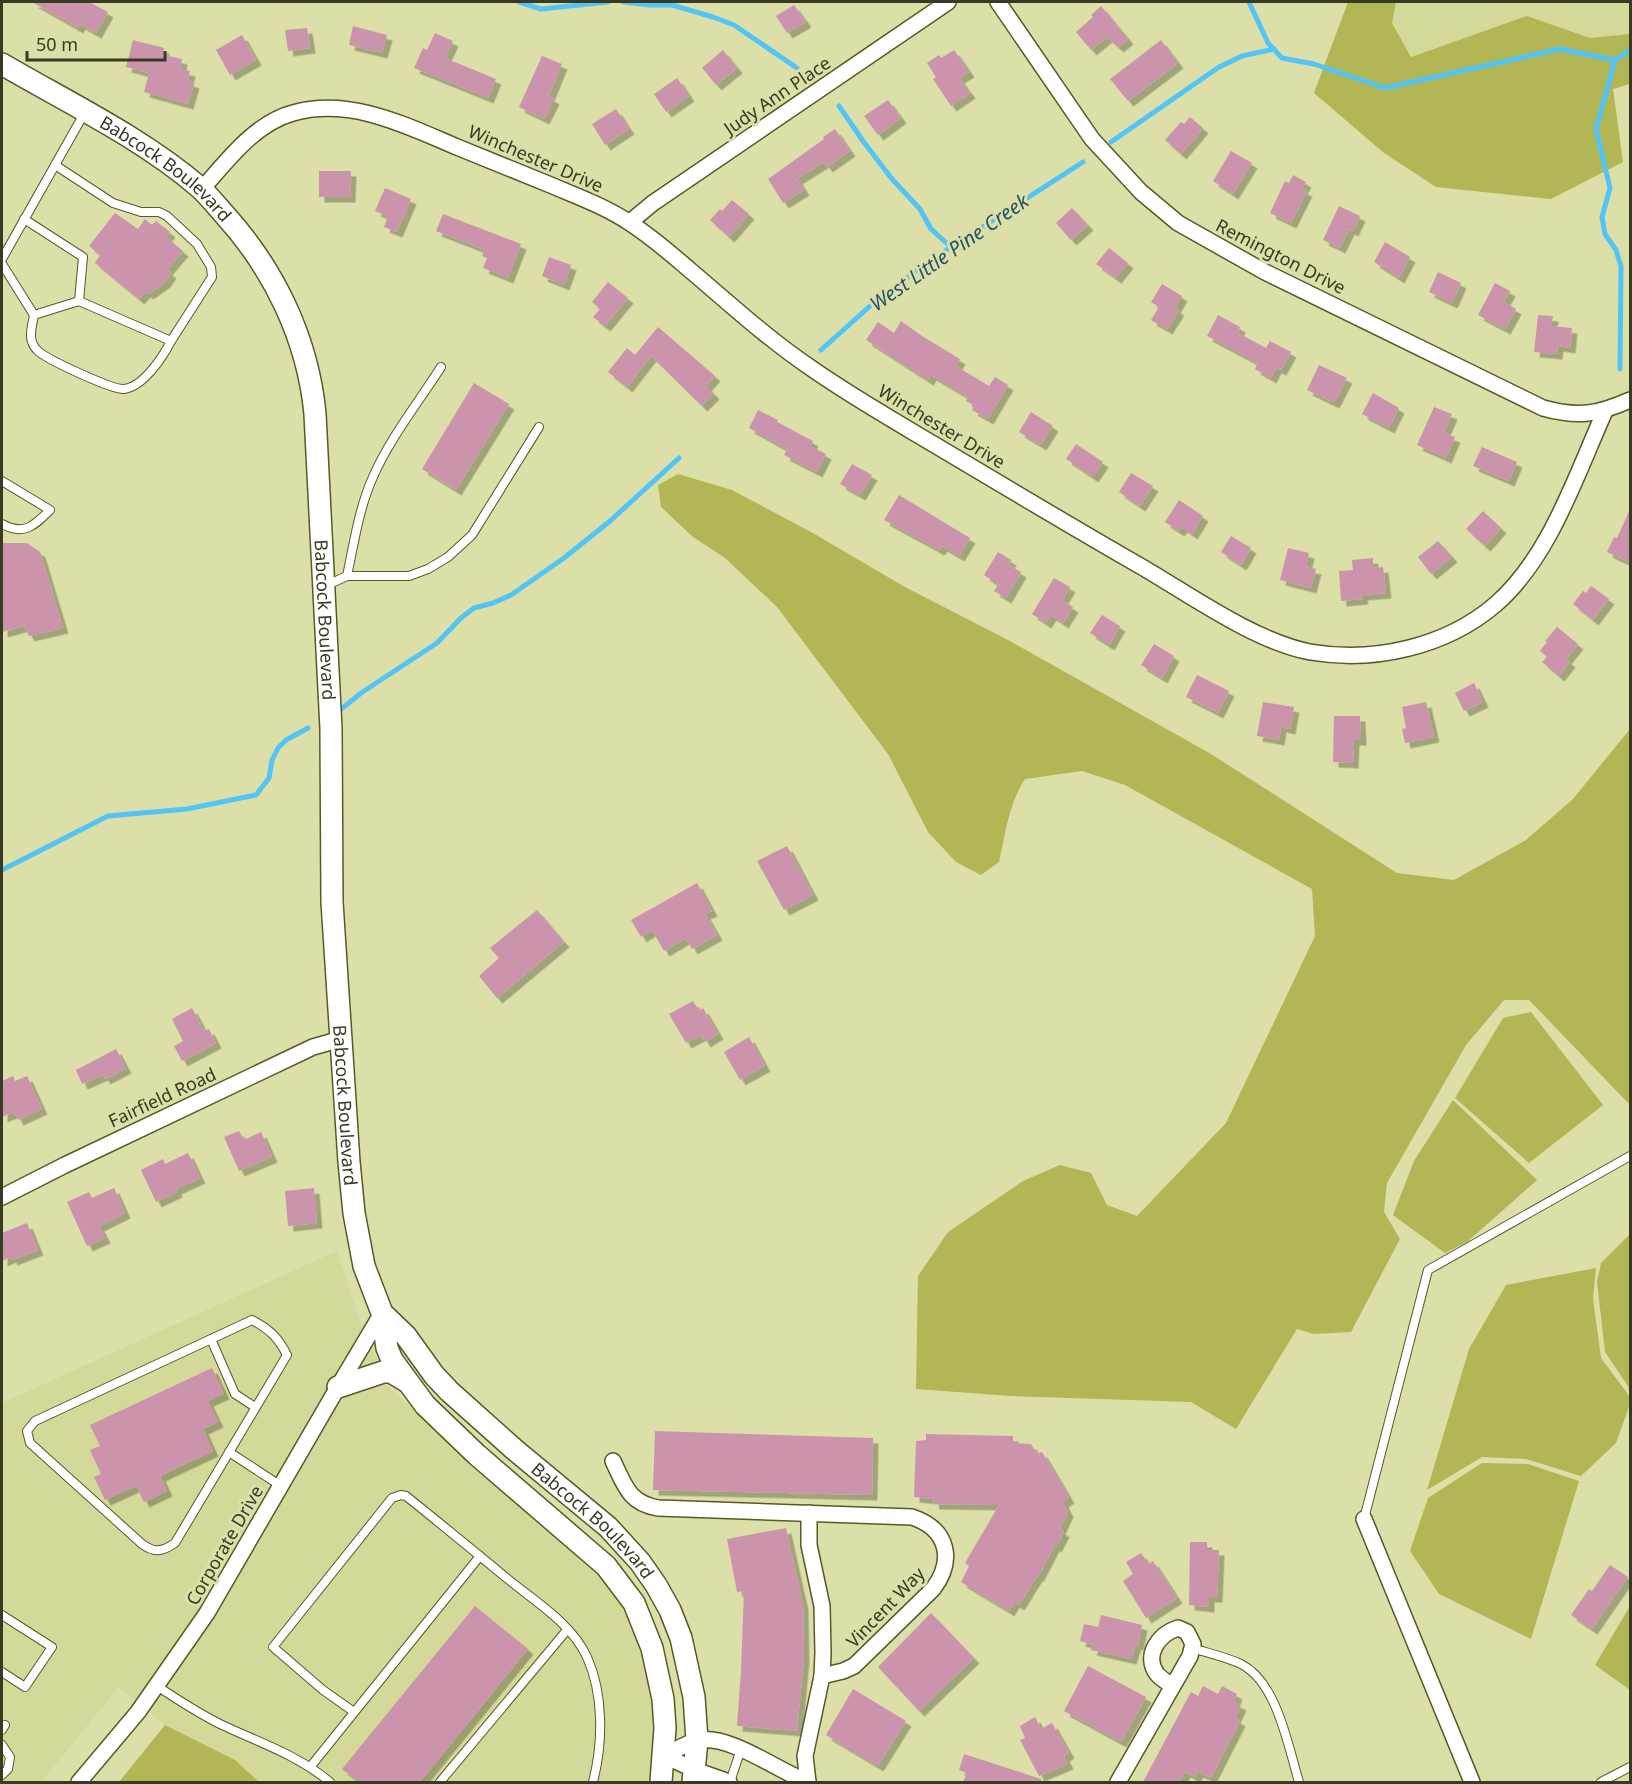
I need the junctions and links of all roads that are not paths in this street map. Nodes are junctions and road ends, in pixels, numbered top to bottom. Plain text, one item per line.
1 (948, 2) edge
2 (998, 2) edge
3 (2, 64) edge
4 (85, 112) junction
5 (55, 165) junction
6 (202, 189) junction
7 (24, 219) junction
8 (630, 222) junction
9 (2, 259) edge
10 (2, 264) edge
11 (80, 301) junction
12 (34, 315) junction
13 (171, 341) junction
14 (441, 367) dead end
15 (1630, 400) edge
16 (1605, 411) junction
17 (539, 427) dead end
18 (2, 481) edge
19 (2, 524) edge
20 (347, 576) junction
21 (324, 587) junction
22 (341, 1039) junction
23 (1630, 1156) edge
24 (2, 1197) edge
25 (382, 1313) junction
26 (211, 1339) junction
27 (406, 1381) junction
28 (338, 1387) junction
29 (255, 1407) junction
30 (229, 1452) junction
31 (614, 1461) dead end
32 (281, 1485) junction
33 (809, 1513) junction
34 (1364, 1519) joint
35 (480, 1556) junction
36 (2, 1615) edge
37 (567, 1629) junction
38 (1191, 1648) junction
39 (2, 1672) edge
40 (822, 1676) junction
41 (157, 1686) junction
42 (1173, 1686) junction
43 (354, 1712) junction
44 (697, 1740) junction
45 (2, 1745) edge
46 (741, 1749) junction
47 (665, 1756) junction
48 (311, 1766) junction
49 (1630, 1767) edge
50 (2, 1775) edge
51 (694, 1776) edge
52 (79, 1782) edge
53 (330, 1782) edge
54 (440, 1782) edge
55 (593, 1782) edge
56 (661, 1782) edge
57 (729, 1782) edge
58 (808, 1782) edge
59 (1119, 1782) edge
60 (1299, 1782) edge
61 (1472, 1782) edge
62 (1601, 1782) edge

1 - 8 street, Judy Ann Place
2 - 16 street, Remington Drive
3 - 4 street, Babcock Boulevard
4 - 5 lane
4 - 6 street, Babcock Boulevard
5 - 7 lane
5 - 13 lane
6 - 8 street, Winchester Drive
6 - 21 street, Babcock Boulevard
7 - 9 lane
7 - 11 lane
8 - 16 street, Winchester Drive
10 - 12 lane
11 - 12 lane
11 - 13 lane
12 - 13 lane
14 - 20 lane
15 - 16 street, Remington Drive
17 - 20 lane
18 - 19 lane
20 - 21 lane
21 - 22 street, Babcock Boulevard
22 - 24 street, Fairfield Road
22 - 25 street, Babcock Boulevard
23 - 34 lane
25 - 27 street, Babcock Boulevard
25 - 28 street, Corporate Drive
25 - 44 street, Babcock Boulevard
26 - 29 lane
26 - 29 lane
26 - 30 lane
27 - 28 street
27 - 47 street, Babcock Boulevard
28 - 32 street, Corporate Drive
29 - 30 lane
30 - 32 lane
31 - 33 street, Vincent Way
32 - 41 street, Corporate Drive
33 - 40 street, Vincent Way
33 - 40 street, Vincent Way
34 - 61 street
35 - 37 lane
35 - 43 lane
35 - 43 lane
36 - 39 lane
37 - 54 lane
37 - 55 lane
38 - 42 street
38 - 42 street
38 - 60 lane
40 - 58 street, Vincent Way
41 - 48 lane
41 - 52 street, Corporate Drive
42 - 59 street
43 - 48 lane
44 - 46 street, Vincent Way
44 - 47 street
44 - 51 street, Babcock Boulevard
45 - 50 lane
46 - 57 lane
46 - 58 street, Vincent Way
47 - 51 street
47 - 56 street, Babcock Boulevard
48 - 53 lane
49 - 62 lane
51 - 57 street

